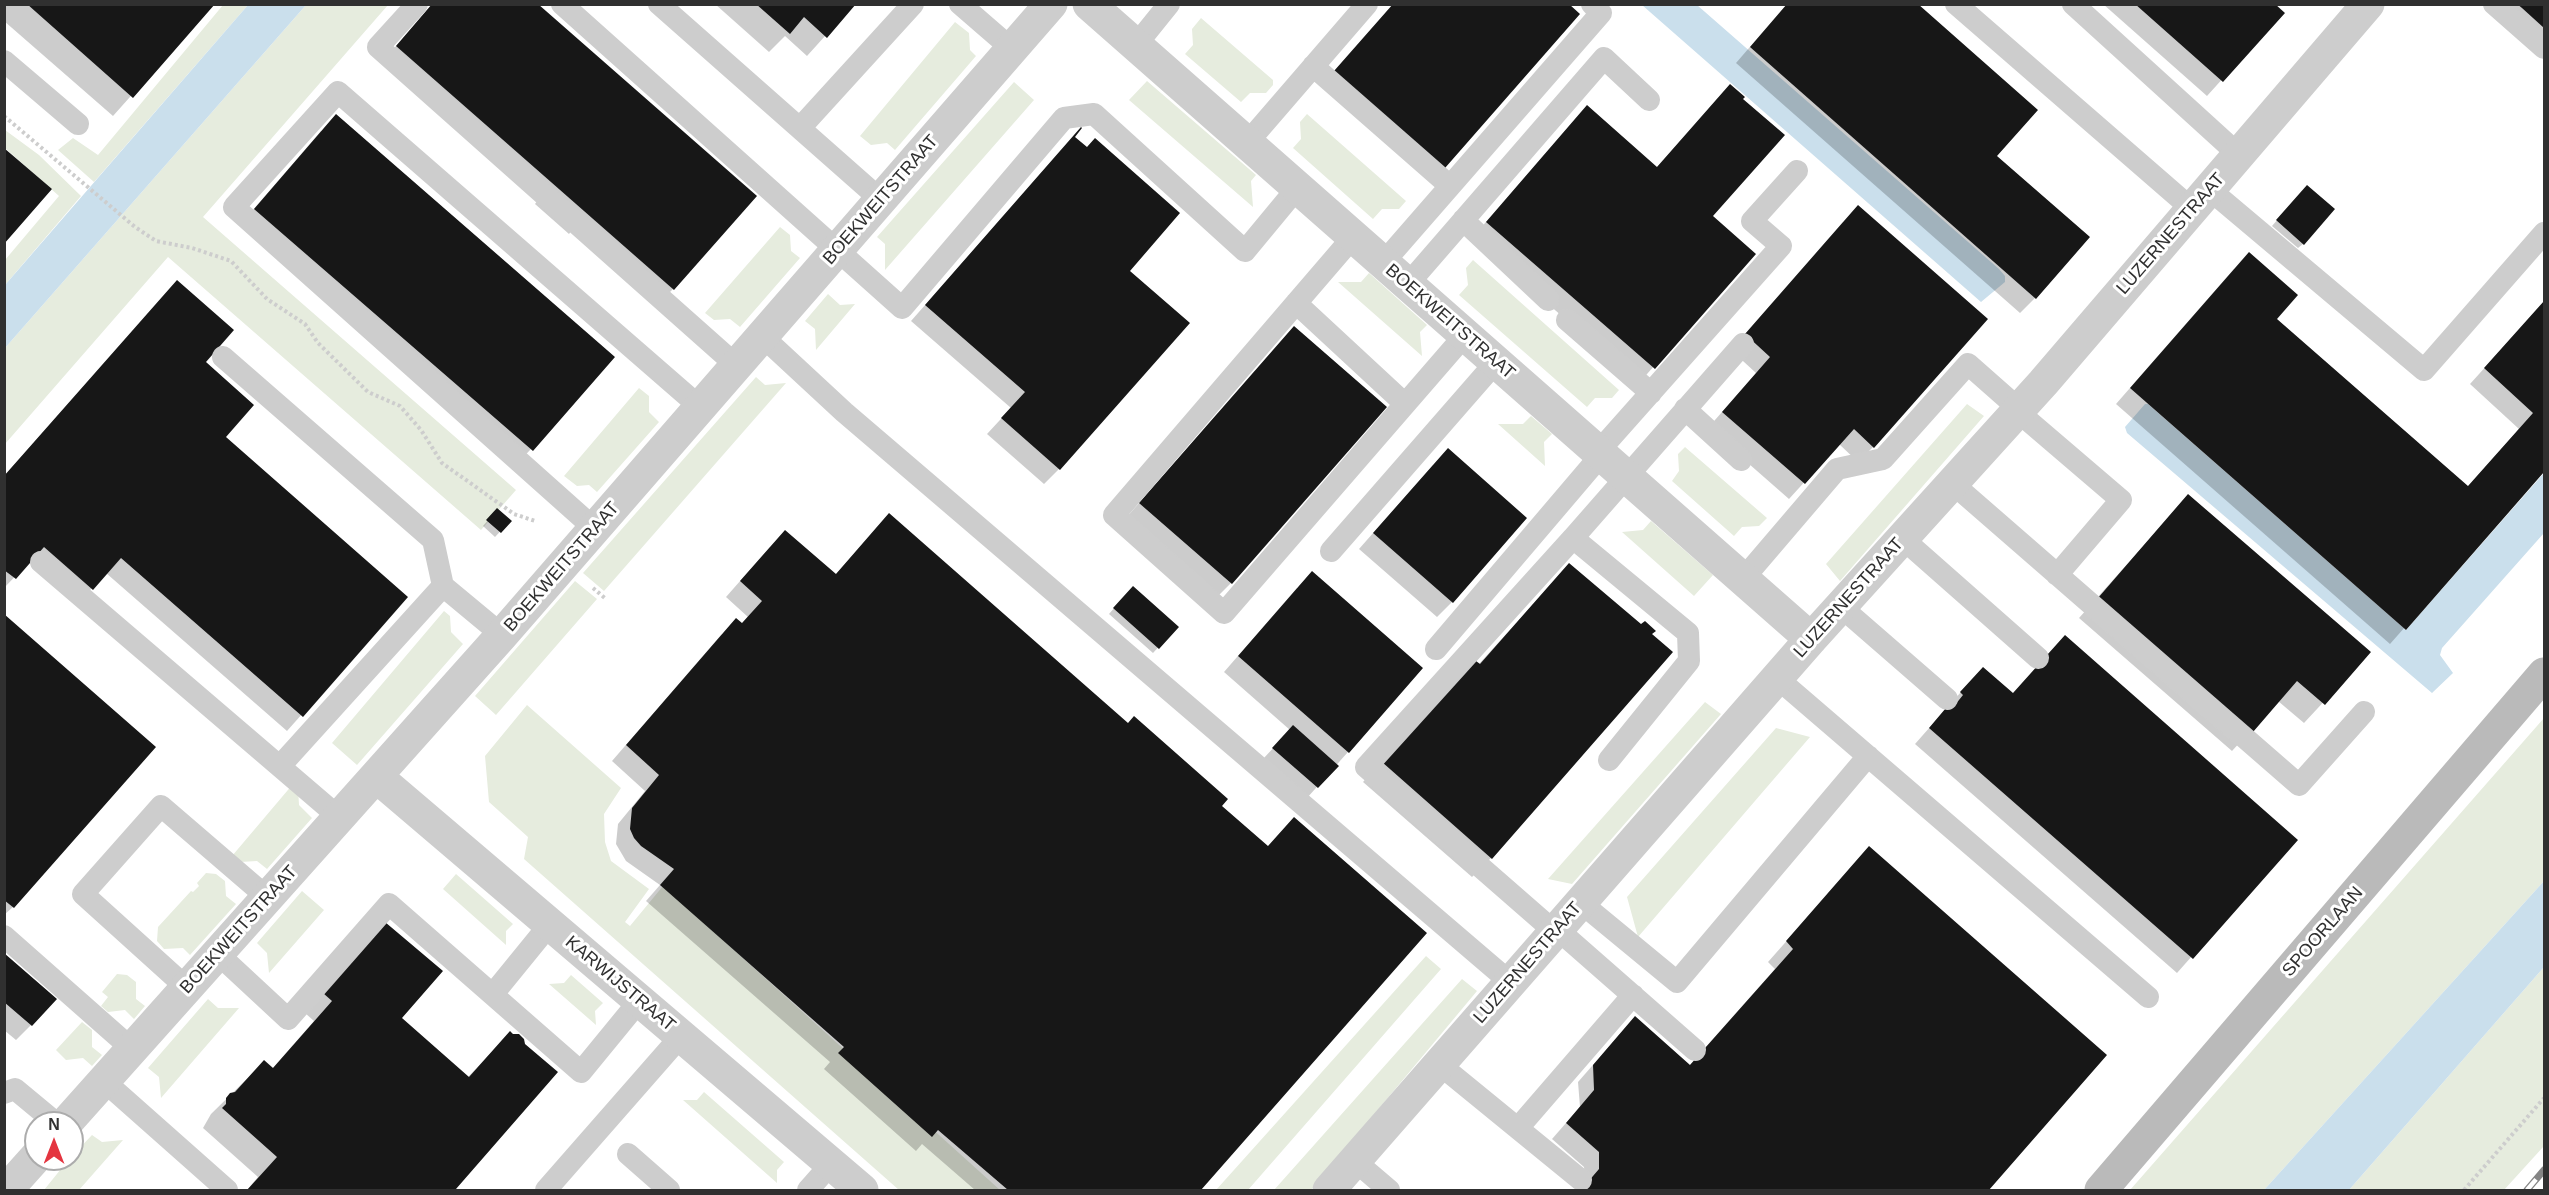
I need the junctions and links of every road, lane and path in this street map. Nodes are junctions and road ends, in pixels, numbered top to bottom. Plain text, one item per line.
1 (417, 4) edge
2 (562, 4) edge
3 (659, 4) edge
4 (913, 4) edge
5 (960, 4) edge
6 (1051, 4) edge
7 (1089, 4) edge
8 (1169, 4) edge
9 (1367, 4) edge
10 (1592, 4) edge
11 (1956, 4) edge
12 (2073, 4) edge
13 (2368, 4) edge
14 (2494, 4) edge
15 (1136, 45) junction
16 (2544, 48) edge
17 (1012, 50) junction
18 (4, 61) edge
19 (1313, 66) junction
20 (1649, 100) dead end
21 (4, 116) edge
22 (78, 124) dead end
23 (800, 128) junction
24 (1247, 143) junction
25 (2239, 155) junction
26 (1797, 171) dead end
27 (1450, 186) junction
28 (1298, 187) junction
29 (2201, 199) junction
30 (881, 200) junction
31 (1463, 220) junction
32 (2544, 232) edge
33 (1353, 237) junction
34 (836, 252) junction
35 (1383, 262) junction
36 (1408, 284) junction
37 (1548, 300) dead end
38 (1296, 303) junction
39 (1567, 320) dead end
40 (1465, 335) junction
41 (762, 336) junction
42 (1743, 345) dead end
43 (223, 357) dead end
44 (1496, 362) junction
45 (737, 366) junction
46 (1651, 393) junction
47 (1406, 404) junction
48 (700, 407) junction
49 (1685, 409) junction
50 (2018, 410) junction
51 (1741, 460) dead end
52 (1608, 461) junction
53 (1952, 483) junction
54 (595, 529) junction
55 (1573, 538) junction
56 (1902, 538) junction
57 (1331, 551) dead end
58 (573, 554) junction
59 (41, 562) dead end
60 (2057, 575) junction
61 (1743, 579) junction
62 (443, 586) junction
63 (606, 599) dead end
64 (1840, 606) junction
65 (502, 635) junction
66 (1811, 639) junction
67 (1436, 649) dead end
68 (2038, 658) dead end
69 (2544, 674) edge
70 (1777, 678) junction
71 (1947, 699) dead end
72 (2364, 712) dead end
73 (1868, 756) junction
74 (1609, 760) dead end
75 (280, 766) junction
76 (377, 777) junction
77 (340, 818) junction
78 (268, 898) junction
79 (1580, 902) junction
80 (550, 924) junction
81 (1556, 930) junction
82 (4, 936) edge
83 (218, 954) junction
84 (1510, 982) junction
85 (187, 988) junction
86 (493, 994) junction
87 (1633, 995) junction
88 (2148, 997) dead end
89 (639, 1000) junction
90 (681, 1036) junction
91 (132, 1049) junction
92 (1695, 1050) dead end
93 (1439, 1064) junction
94 (104, 1081) junction
95 (4, 1093) edge
96 (2544, 1098) edge
97 (42, 1111) edge
98 (77, 1111) edge
99 (1518, 1128) junction
100 (628, 1154) dead end
101 (1355, 1161) junction
102 (831, 1164) junction
103 (24, 1170) edge
104 (1581, 1180) dead end
105 (7, 1190) edge
106 (227, 1191) edge
107 (546, 1191) edge
108 (669, 1191) edge
109 (808, 1191) edge
110 (862, 1191) edge
111 (1329, 1191) edge
112 (1389, 1191) edge
113 (2101, 1191) edge
114 (2464, 1191) edge

1 - 45 lane
2 - 34 lane
3 - 23 lane
4 - 23 lane
5 - 17 lane
6 - 17 street, BOEKWEITSTRAAT
7 - 15 street, BOEKWEITSTRAAT
8 - 15 lane
9 - 19 lane
10 - 27 lane
11 - 29 lane
12 - 25 lane
13 - 25 street, LUZERNESTRAAT
14 - 16 lane
15 - 24 street, BOEKWEITSTRAAT
17 - 30 street, BOEKWEITSTRAAT
18 - 22 lane
19 - 24 lane
19 - 27 lane
20 - 31 lane
21 - 58 path
23 - 30 lane
24 - 28 street, BOEKWEITSTRAAT
25 - 29 street, LUZERNESTRAAT
26 - 46 lane
27 - 35 lane
28 - 33 street, BOEKWEITSTRAAT
28 - 34 lane
29 - 32 lane
29 - 50 street, LUZERNESTRAAT
30 - 34 street, BOEKWEITSTRAAT
31 - 36 lane
31 - 37 lane
33 - 35 street, BOEKWEITSTRAAT
33 - 38 lane
34 - 41 street, BOEKWEITSTRAAT
35 - 36 street, BOEKWEITSTRAAT
36 - 40 street, BOEKWEITSTRAAT
38 - 47 lane
38 - 47 lane
39 - 46 lane
40 - 44 street, BOEKWEITSTRAAT
40 - 47 lane
41 - 45 street, BOEKWEITSTRAAT
41 - 84 lane
42 - 49 lane
43 - 62 lane
44 - 52 street, BOEKWEITSTRAAT
44 - 57 lane
45 - 48 street, BOEKWEITSTRAAT
46 - 52 lane
48 - 54 street, BOEKWEITSTRAAT
48 - 54 lane
49 - 51 lane
49 - 52 lane
50 - 53 street, LUZERNESTRAAT
50 - 60 lane
50 - 61 lane
52 - 55 lane
52 - 61 street, BOEKWEITSTRAAT
52 - 67 lane
53 - 56 street, LUZERNESTRAAT
53 - 60 lane
54 - 58 street, BOEKWEITSTRAAT
55 - 74 lane
55 - 81 lane
56 - 64 street, LUZERNESTRAAT
56 - 68 lane
58 - 63 path
58 - 65 street, BOEKWEITSTRAAT
59 - 75 lane
60 - 72 lane
61 - 66 street, BOEKWEITSTRAAT
62 - 65 lane
62 - 75 lane
64 - 66 street, LUZERNESTRAAT
64 - 71 lane
65 - 76 street, BOEKWEITSTRAAT
66 - 70 street, LUZERNESTRAAT
69 - 113 main road, SPOORLAAN
70 - 73 lane
70 - 79 street, LUZERNESTRAAT
73 - 79 lane
73 - 88 lane
75 - 77 lane
76 - 77 street, BOEKWEITSTRAAT
76 - 80 street, KARWIJSTRAAT
77 - 78 street, BOEKWEITSTRAAT
78 - 83 street, BOEKWEITSTRAAT
78 - 85 lane
79 - 81 street, LUZERNESTRAAT
80 - 86 lane
80 - 89 street, KARWIJSTRAAT
81 - 84 street, LUZERNESTRAAT
81 - 87 lane
82 - 91 lane
83 - 85 street, BOEKWEITSTRAAT
83 - 86 lane
84 - 93 street, LUZERNESTRAAT
85 - 91 street, BOEKWEITSTRAAT
86 - 89 lane
87 - 92 lane
87 - 99 lane
89 - 90 street, KARWIJSTRAAT
90 - 102 street, KARWIJSTRAAT
90 - 107 lane
91 - 94 street, BOEKWEITSTRAAT
93 - 99 lane
93 - 101 street, LUZERNESTRAAT
94 - 98 street, BOEKWEITSTRAAT
94 - 106 lane
95 - 97 lane
96 - 114 path
99 - 104 lane
100 - 108 lane
101 - 111 street, LUZERNESTRAAT
101 - 112 lane
102 - 109 lane
102 - 110 street, KARWIJSTRAAT
103 - 105 street

